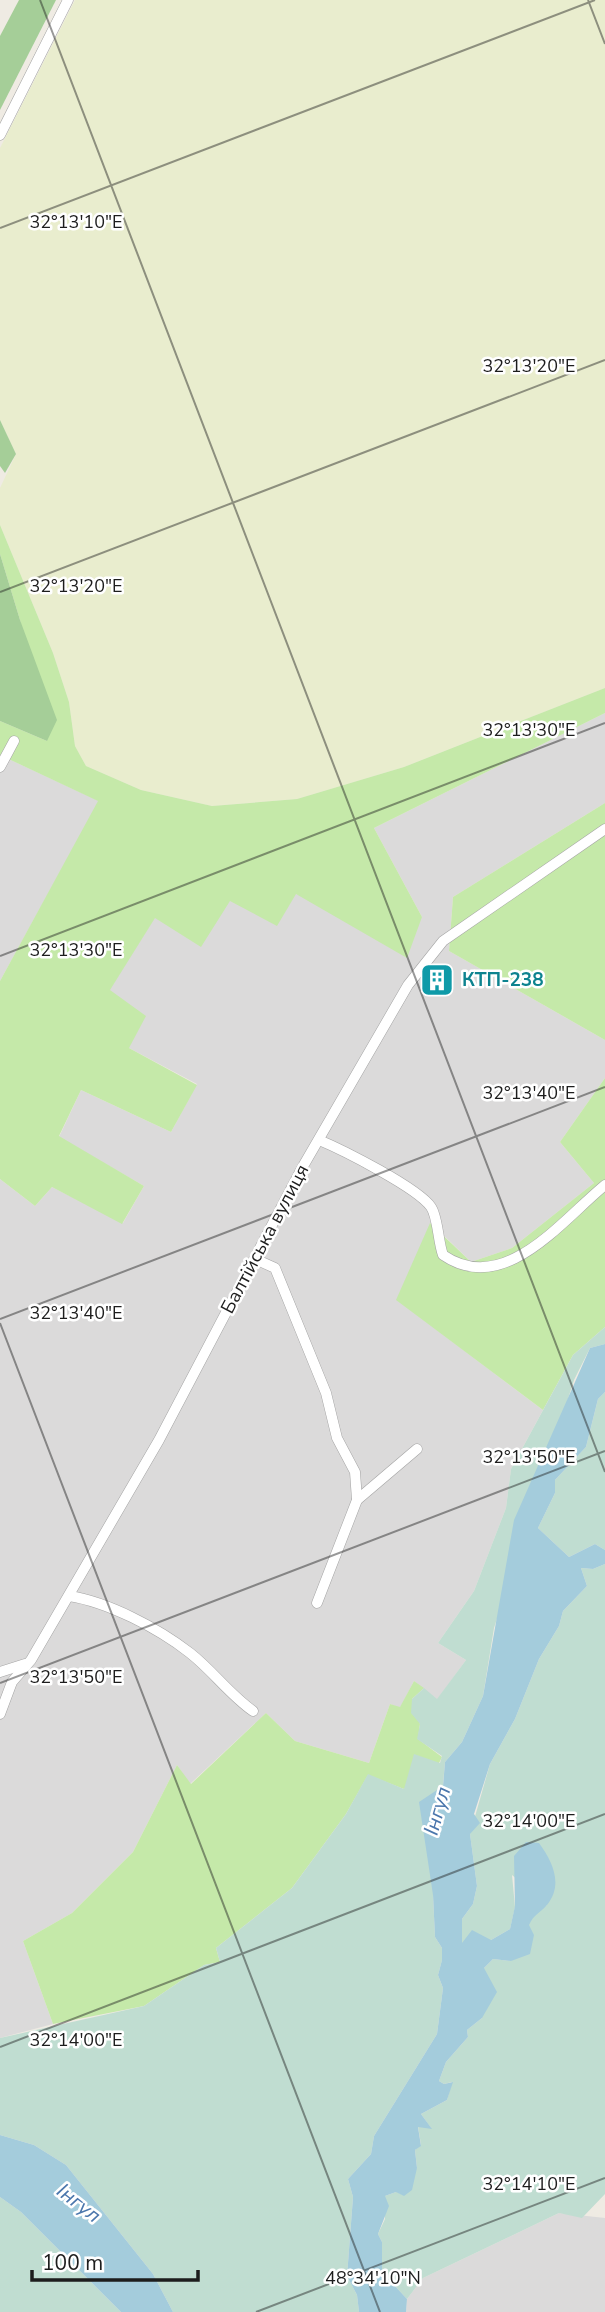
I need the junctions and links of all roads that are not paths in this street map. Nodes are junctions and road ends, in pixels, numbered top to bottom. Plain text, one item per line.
1 (68, 0) edge
2 (0, 135) edge
3 (14, 741) dead end
4 (0, 767) edge
5 (605, 829) edge
6 (319, 1140) junction
7 (605, 1185) edge
8 (255, 1259) junction
9 (417, 1449) dead end
10 (357, 1500) junction
11 (69, 1595) junction
12 (317, 1603) dead end
13 (32, 1660) junction
14 (0, 1672) edge
15 (253, 1711) dead end
16 (0, 1714) edge

1 - 2 street
3 - 4 street
5 - 6 street, Балтійська вулиця
6 - 7 street
6 - 8 street, Балтійська вулиця
8 - 10 street
8 - 11 street, Балтійська вулиця
9 - 10 street
10 - 12 street
11 - 13 street, Балтійська вулиця
11 - 15 street
13 - 14 street
13 - 16 street, Балтійська вулиця

